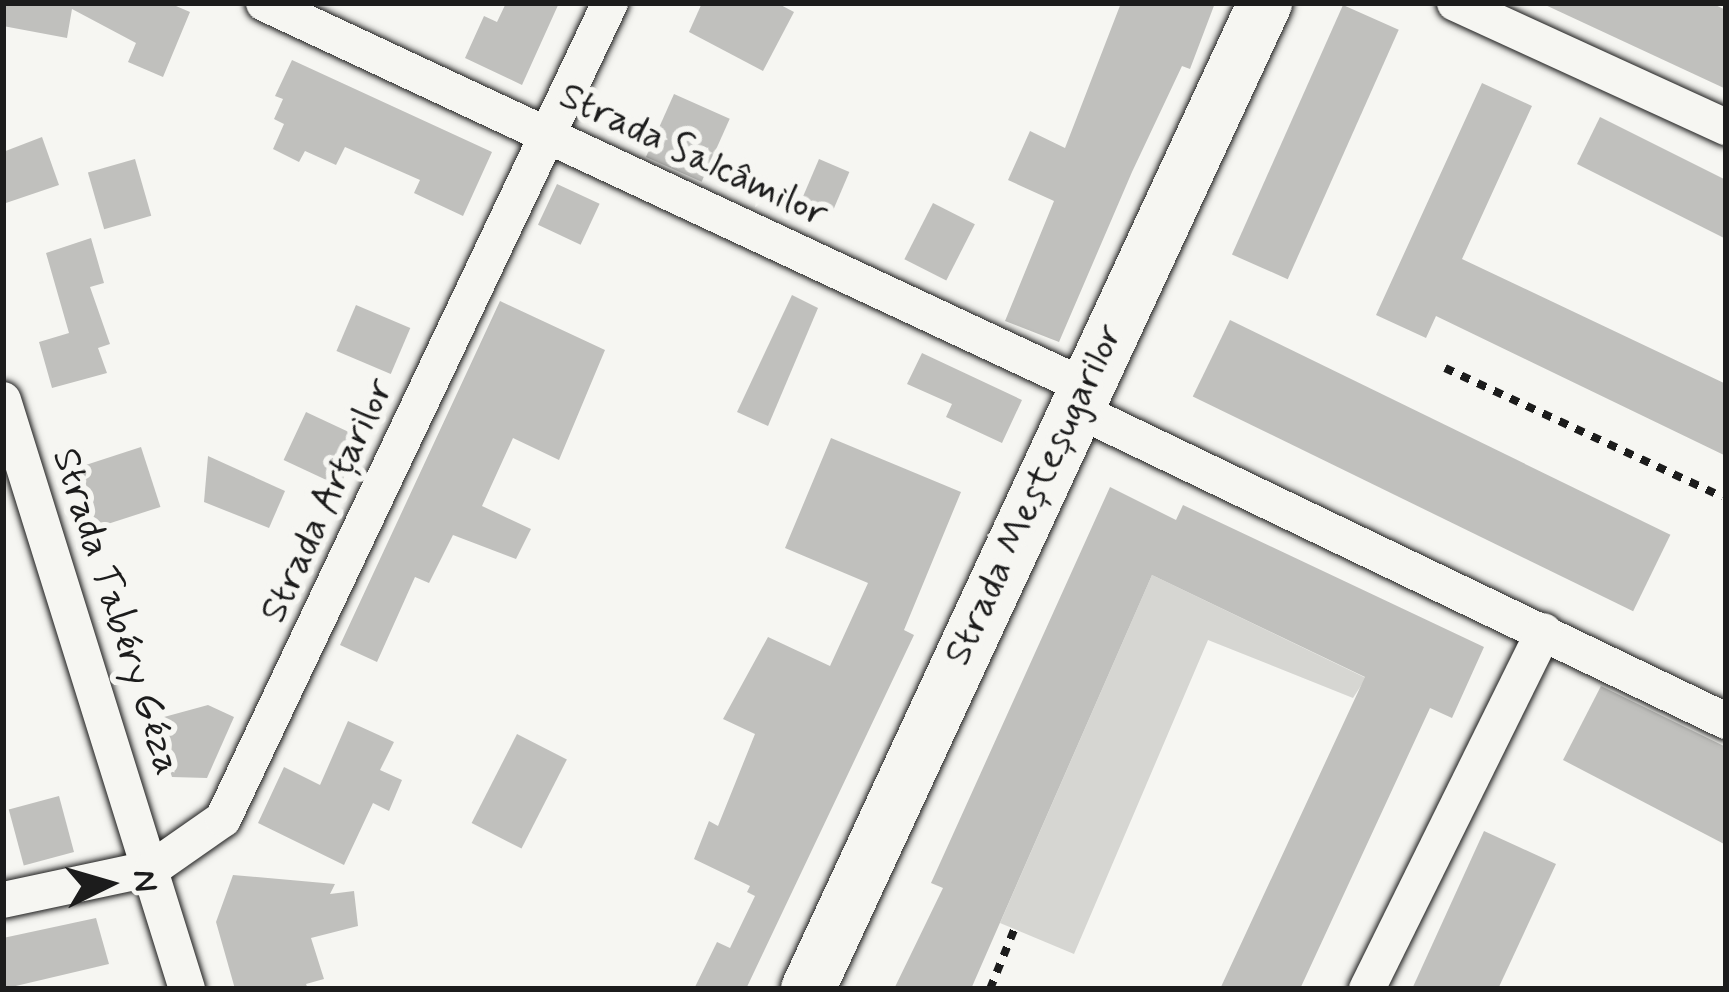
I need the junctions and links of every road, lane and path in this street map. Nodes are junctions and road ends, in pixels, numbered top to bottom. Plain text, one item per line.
1 (264, 3) edge
2 (610, 3) edge
3 (1264, 3) edge
4 (1467, 6) edge
5 (1726, 127) edge
6 (548, 134) junction
7 (1445, 368) dead end
8 (1081, 398) junction
9 (3, 400) edge
10 (1723, 497) dead end
11 (1544, 632) junction
12 (1726, 721) edge
13 (153, 868) junction
14 (3, 901) edge
15 (1015, 929) dead end
16 (187, 989) edge
17 (808, 989) edge
18 (990, 989) edge
19 (1367, 989) edge

1 - 6 street, Strada Salcâmilor
2 - 6 street, Strada Arțarilor
3 - 8 main road, Strada Meșteșugarilor
4 - 5 street
6 - 8 street, Strada Salcâmilor
6 - 13 street, Strada Arțarilor
7 - 10 path
8 - 11 street, Strada Salcâmilor
8 - 17 main road, Strada Meșteșugarilor
9 - 13 street, Strada Tabéry Géza
11 - 12 street, Strada Salcâmilor
11 - 19 street
13 - 14 street, Strada Arțarilor
13 - 16 street, Strada Tabéry Géza
15 - 18 path

